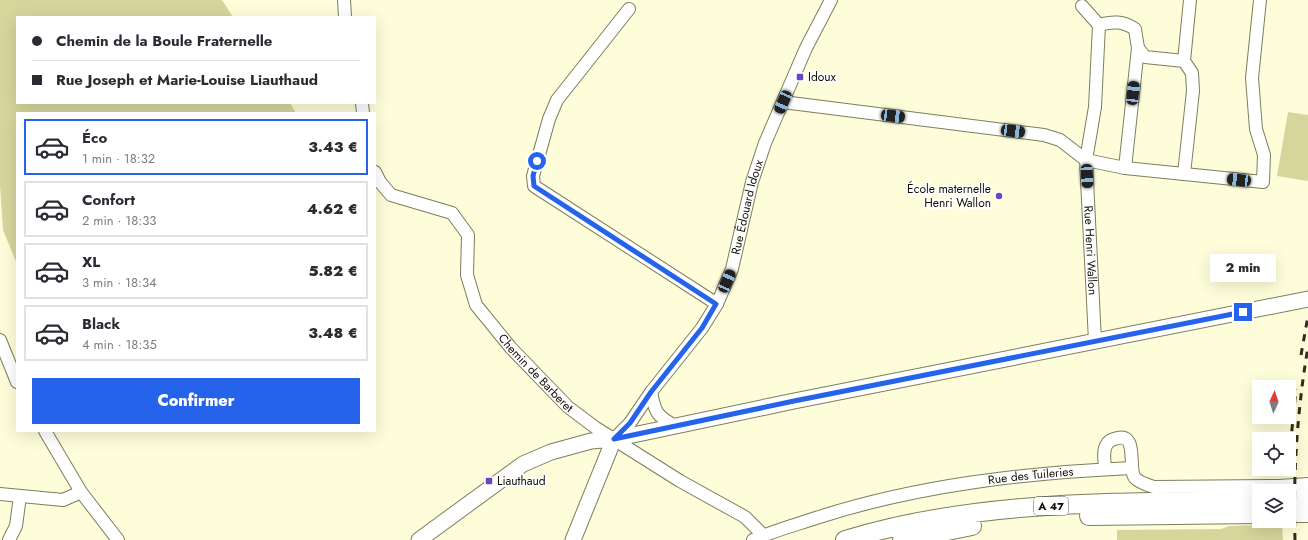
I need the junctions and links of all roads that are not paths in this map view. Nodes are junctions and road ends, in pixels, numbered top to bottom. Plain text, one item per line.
1 (344, 0) edge
2 (831, 0) edge
3 (1190, 0) edge
4 (1260, 0) edge
5 (1082, 6) dead end
6 (629, 9) dead end
7 (345, 16) edge
8 (1099, 25) junction
9 (1138, 48) junction
10 (1184, 61) junction
11 (783, 102) junction
12 (1086, 160) junction
13 (1125, 168) junction
14 (376, 174) edge
15 (1184, 174) junction
16 (1308, 299) edge
17 (716, 304) junction
18 (0, 340) edge
19 (1095, 341) junction
20 (16, 380) edge
21 (651, 392) junction
22 (675, 426) junction
23 (46, 432) edge
24 (614, 439) junction
25 (1131, 468) junction
26 (1105, 469) junction
27 (1308, 484) edge
28 (81, 492) junction
29 (0, 494) edge
30 (20, 496) junction
31 (1296, 499) edge
32 (1308, 499) edge
33 (1252, 500) edge
34 (1296, 513) edge
35 (1308, 513) edge
36 (1252, 514) edge
37 (758, 538) edge
38 (423, 539) edge
39 (9, 540) edge
40 (118, 540) edge
41 (574, 540) edge
42 (845, 540) edge
43 (902, 540) edge

1 - 7 street
2 - 11 street, Rue Édouard Idoux
3 - 10 street
4 - 15 street
5 - 8 street
6 - 17 street
8 - 9 street
8 - 12 street, Rue Henri Wallon
9 - 10 street
9 - 13 street
10 - 15 street
11 - 12 street
11 - 17 street, Rue Édouard Idoux
12 - 13 street
12 - 19 street, Rue Henri Wallon
13 - 15 street
14 - 24 street, Chemin de Barberet
16 - 19 main road
17 - 21 street, Rue Édouard Idoux
18 - 20 street
19 - 22 main road
21 - 22 street
21 - 24 street, Rue Édouard Idoux
22 - 24 main road
23 - 28 street
24 - 37 street, Chemin de Barberet
24 - 38 main road
24 - 41 main road
25 - 26 street, Rue des Tuileries
25 - 26 street
25 - 27 street
26 - 37 street, Rue des Tuileries
28 - 30 street
28 - 40 street
29 - 30 street
30 - 39 street
31 - 32 highway
33 - 42 highway, A 47
34 - 35 highway
36 - 43 highway, A 47

